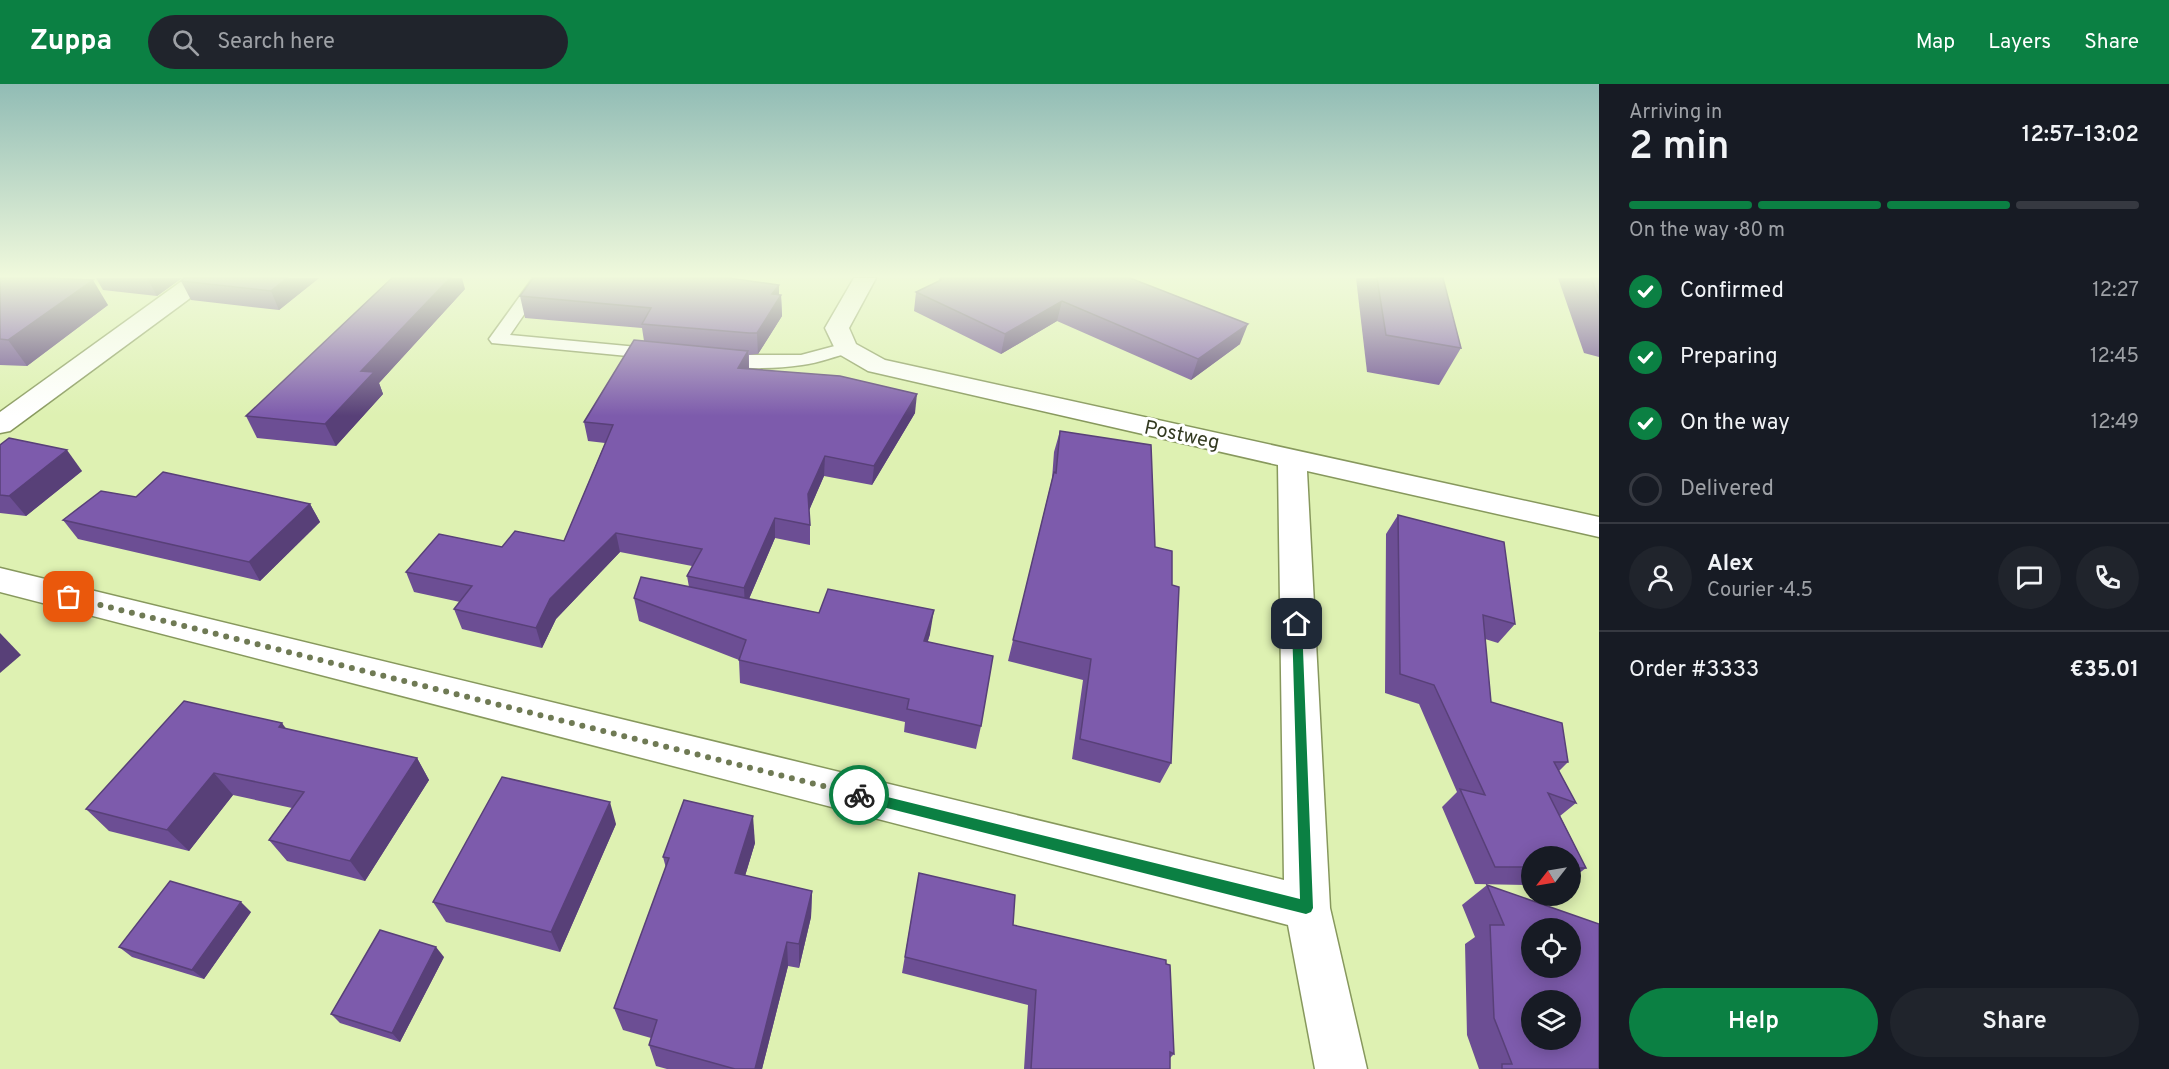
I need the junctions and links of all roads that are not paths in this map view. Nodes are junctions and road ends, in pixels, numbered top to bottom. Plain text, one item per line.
1 (139, 324) edge
2 (509, 324) edge
3 (839, 324) edge
4 (846, 348) junction
5 (681, 356) edge
6 (704, 358) edge
7 (0, 425) edge
8 (1292, 458) junction
9 (1599, 527) edge
10 (0, 580) edge
11 (1306, 908) junction
12 (1341, 1069) edge

1 - 7 street
2 - 5 lane
3 - 4 street
4 - 6 lane
4 - 8 street, Postweg
8 - 9 street, Postweg
8 - 11 street
10 - 11 street
11 - 12 street

